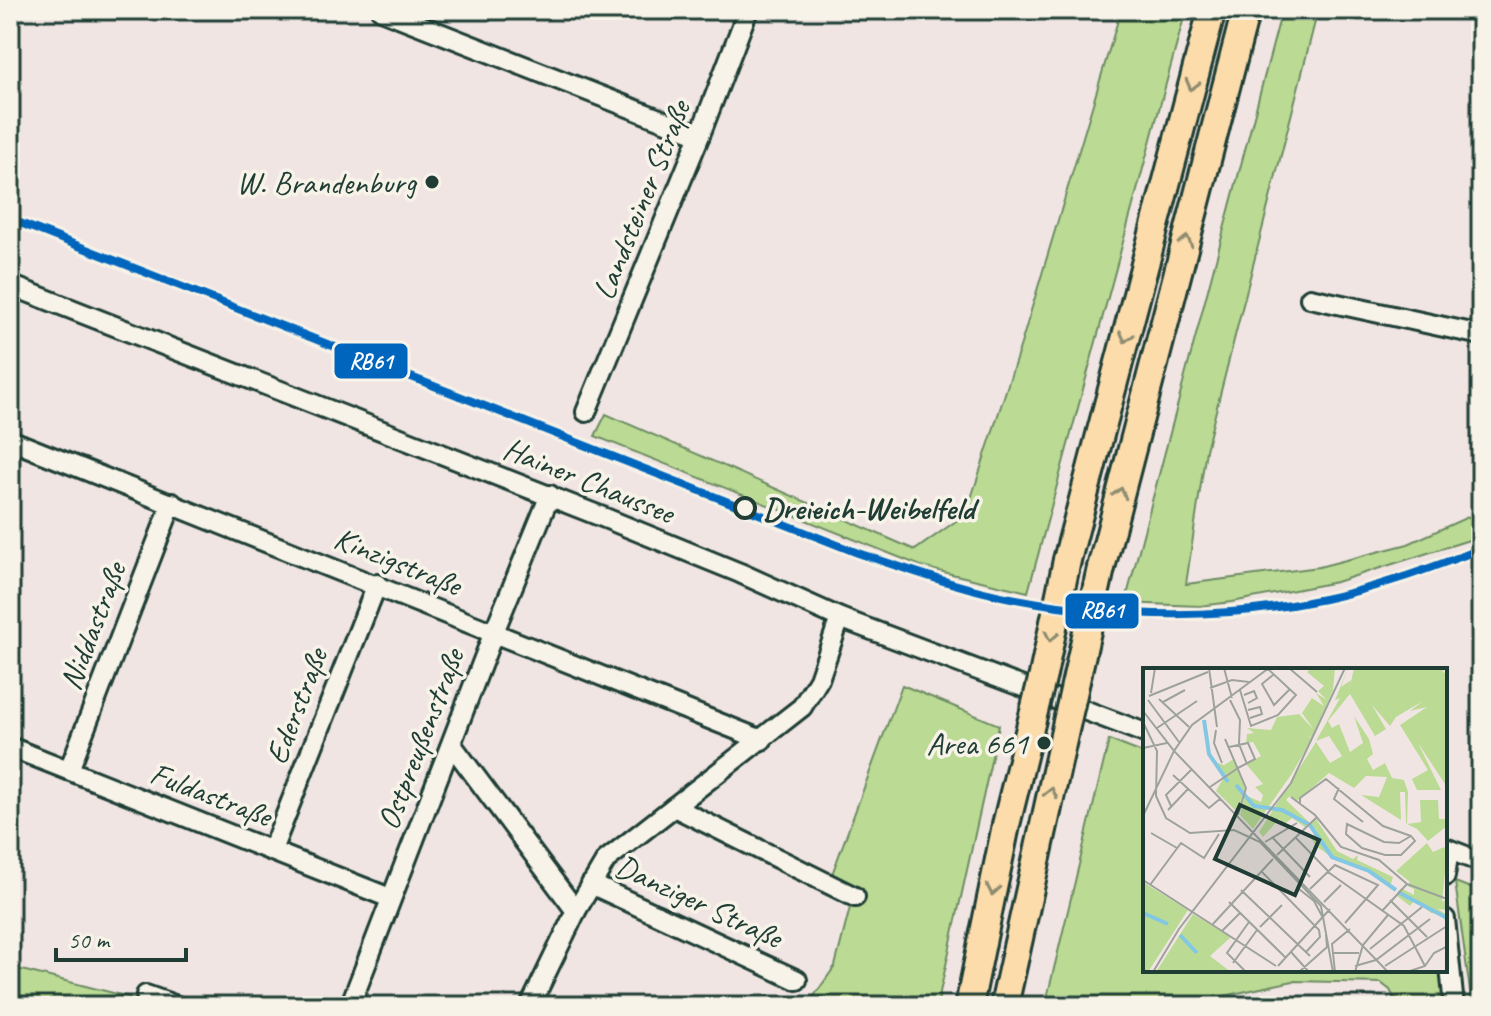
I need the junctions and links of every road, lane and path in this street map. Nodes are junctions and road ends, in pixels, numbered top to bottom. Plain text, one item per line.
1 (381, 10) edge
2 (748, 10) edge
3 (1212, 10) edge
4 (1246, 10) edge
5 (700, 135) junction
6 (10, 285) edge
7 (1310, 298) dead end
8 (1481, 335) edge
9 (586, 412) dead end
10 (10, 440) edge
11 (550, 495) junction
12 (172, 503) junction
13 (377, 584) junction
14 (840, 618) junction
15 (494, 632) junction
16 (1143, 732) edge
17 (762, 740) junction
18 (452, 745) junction
19 (10, 747) edge
20 (69, 770) junction
21 (674, 807) junction
22 (1447, 849) edge
23 (272, 850) junction
24 (1481, 862) edge
25 (591, 884) junction
26 (855, 897) dead end
27 (390, 898) junction
28 (576, 911) junction
29 (1447, 938) edge
30 (797, 980) dead end
31 (146, 995) dead end
32 (177, 1006) edge
33 (350, 1006) edge
34 (530, 1006) edge
35 (969, 1006) edge
36 (1004, 1006) edge
37 (1454, 1006) edge

1 - 5 street
2 - 5 street, Landsteiner Straße
3 -> 35 highway, bridge
36 -> 4 highway, bridge
5 - 9 street, Landsteiner Straße
6 - 11 street, Hainer Chaussee
7 - 8 street
10 - 12 street, Kinzigstraße
11 - 14 street, Hainer Chaussee
11 - 15 street, Ostpreußenstraße
12 - 13 street, Kinzigstraße
12 - 20 street, Niddastraße
13 - 15 street, Kinzigstraße
13 - 23 street, Ederstraße
14 - 16 street, Hainer Chaussee
14 - 17 street, Danziger Straße
15 - 17 street, Kinzigstraße
15 - 18 street, Ostpreußenstraße
17 - 21 street, Danziger Straße
18 - 27 street, Ostpreußenstraße
18 - 28 street
19 - 20 street, Fuldastraße
20 - 23 street, Fuldastraße
21 - 25 street, Danziger Straße
21 - 26 street
22 - 24 street
23 - 27 street, Fuldastraße
25 - 28 street
25 - 30 street, Danziger Straße
27 - 33 street, Ostpreußenstraße
28 - 34 street
29 - 37 street
31 - 32 street

